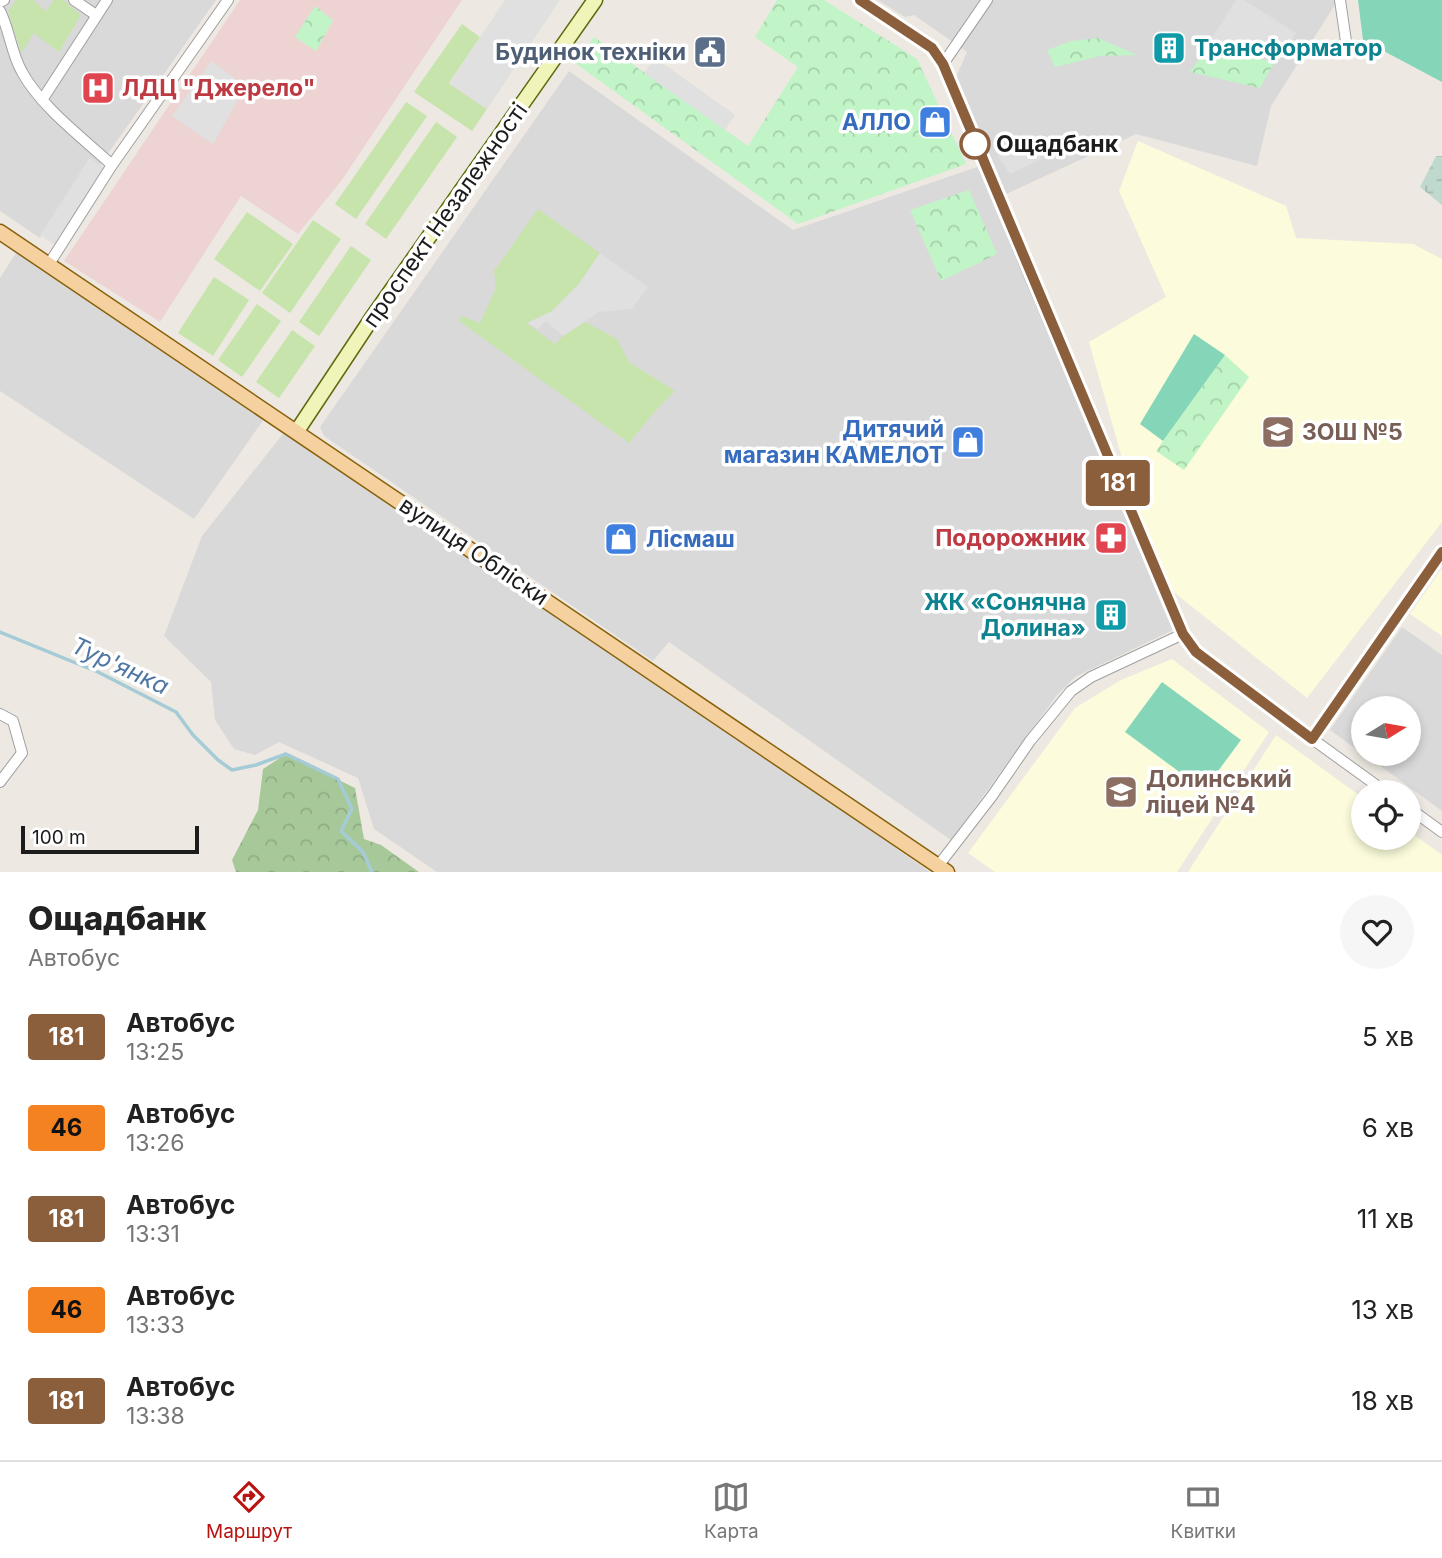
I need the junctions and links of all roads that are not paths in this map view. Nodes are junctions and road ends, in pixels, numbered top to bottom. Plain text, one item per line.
1 (74, 0) edge
2 (107, 0) edge
3 (228, 0) edge
4 (595, 0) edge
5 (860, 0) edge
6 (987, 0) edge
7 (1340, 0) edge
8 (0, 11) edge
9 (96, 15) junction
10 (1347, 48) dead end
11 (943, 64) junction
12 (42, 100) junction
13 (112, 165) junction
14 (0, 232) edge
15 (49, 264) junction
16 (297, 431) junction
17 (1442, 552) edge
18 (1183, 634) junction
19 (0, 714) edge
20 (1312, 739) junction
21 (1369, 780) edge
22 (0, 782) edge
23 (1421, 817) edge
24 (1442, 832) edge
25 (942, 869) edge

1 - 9 street
2 - 9 street
3 - 13 street
4 - 16 main road, проспект Незалежності
5 - 11 street
6 - 11 street
7 - 10 street
8 - 12 street
9 - 12 street
11 - 18 street
12 - 13 street
13 - 15 street
14 - 15 main road, вулиця Обліски
15 - 16 main road, вулиця Обліски
16 - 25 main road, вулиця Обліски
17 - 20 street
18 - 20 street
18 - 25 street
19 - 22 street
20 - 21 street
23 - 24 street

